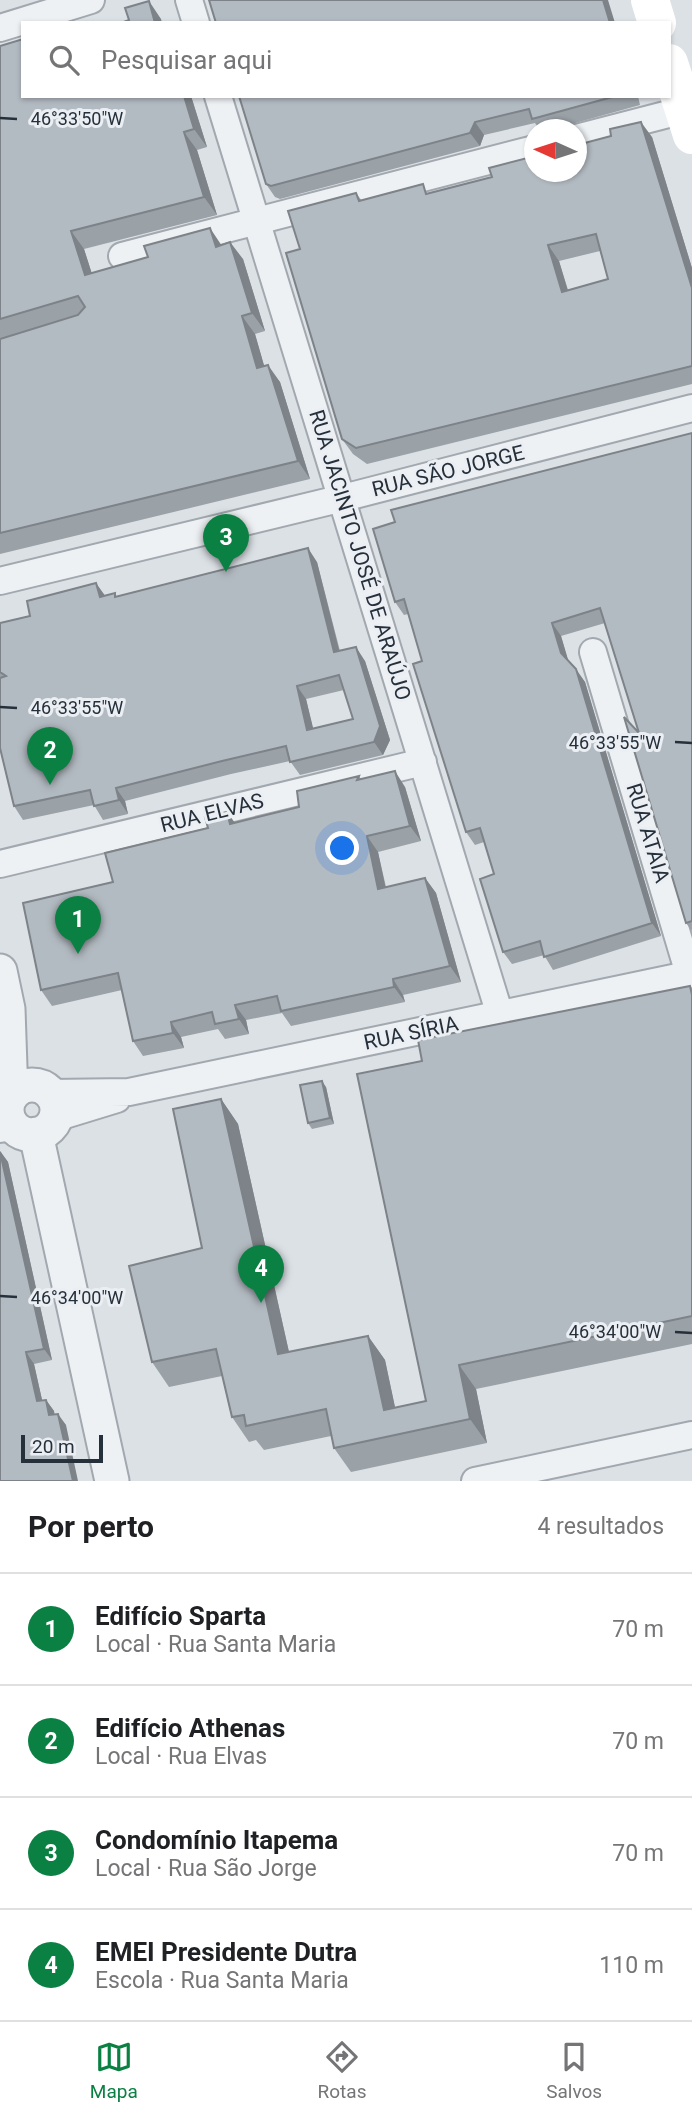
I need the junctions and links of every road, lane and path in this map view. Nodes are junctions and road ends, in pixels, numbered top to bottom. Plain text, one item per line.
1 (92, 0) edge
2 (189, 0) edge
3 (650, 0) edge
4 (23, 21) edge
5 (195, 21) edge
6 (656, 21) edge
7 (21, 22) edge
8 (0, 28) edge
9 (671, 69) edge
10 (219, 98) edge
11 (688, 123) edge
12 (587, 137) edge
13 (524, 152) edge
14 (257, 222) junction
15 (122, 256) dead end
16 (692, 408) edge
17 (343, 498) junction
18 (0, 581) edge
19 (593, 652) dead end
20 (423, 762) junction
21 (0, 864) edge
22 (0, 971) edge
23 (691, 974) edge
24 (500, 1015) junction
25 (22, 1114) edge
26 (692, 1435) edge
27 (112, 1481) edge
28 (475, 1481) edge

1 - 4 street
2 - 5 street
3 - 6 main road
7 - 8 street
9 - 11 main road
10 - 14 street, RUA JACINTO JOSÉ DE ARAÚJO
11 - 12 street
13 - 14 street
14 - 15 street
14 - 17 street, RUA JACINTO JOSÉ DE ARAÚJO
16 - 17 street, RUA SÃO JORGE
17 - 18 street, RUA SÃO JORGE
17 - 20 street, RUA JACINTO JOSÉ DE ARAÚJO
19 - 23 street, RUA ATAIA
20 - 21 street, RUA ELVAS
20 - 24 street, RUA JACINTO JOSÉ DE ARAÚJO
22 - 25 street
23 - 24 street, RUA SÍRIA
24 - 25 street, RUA SÍRIA
25 - 27 street
26 - 28 street

